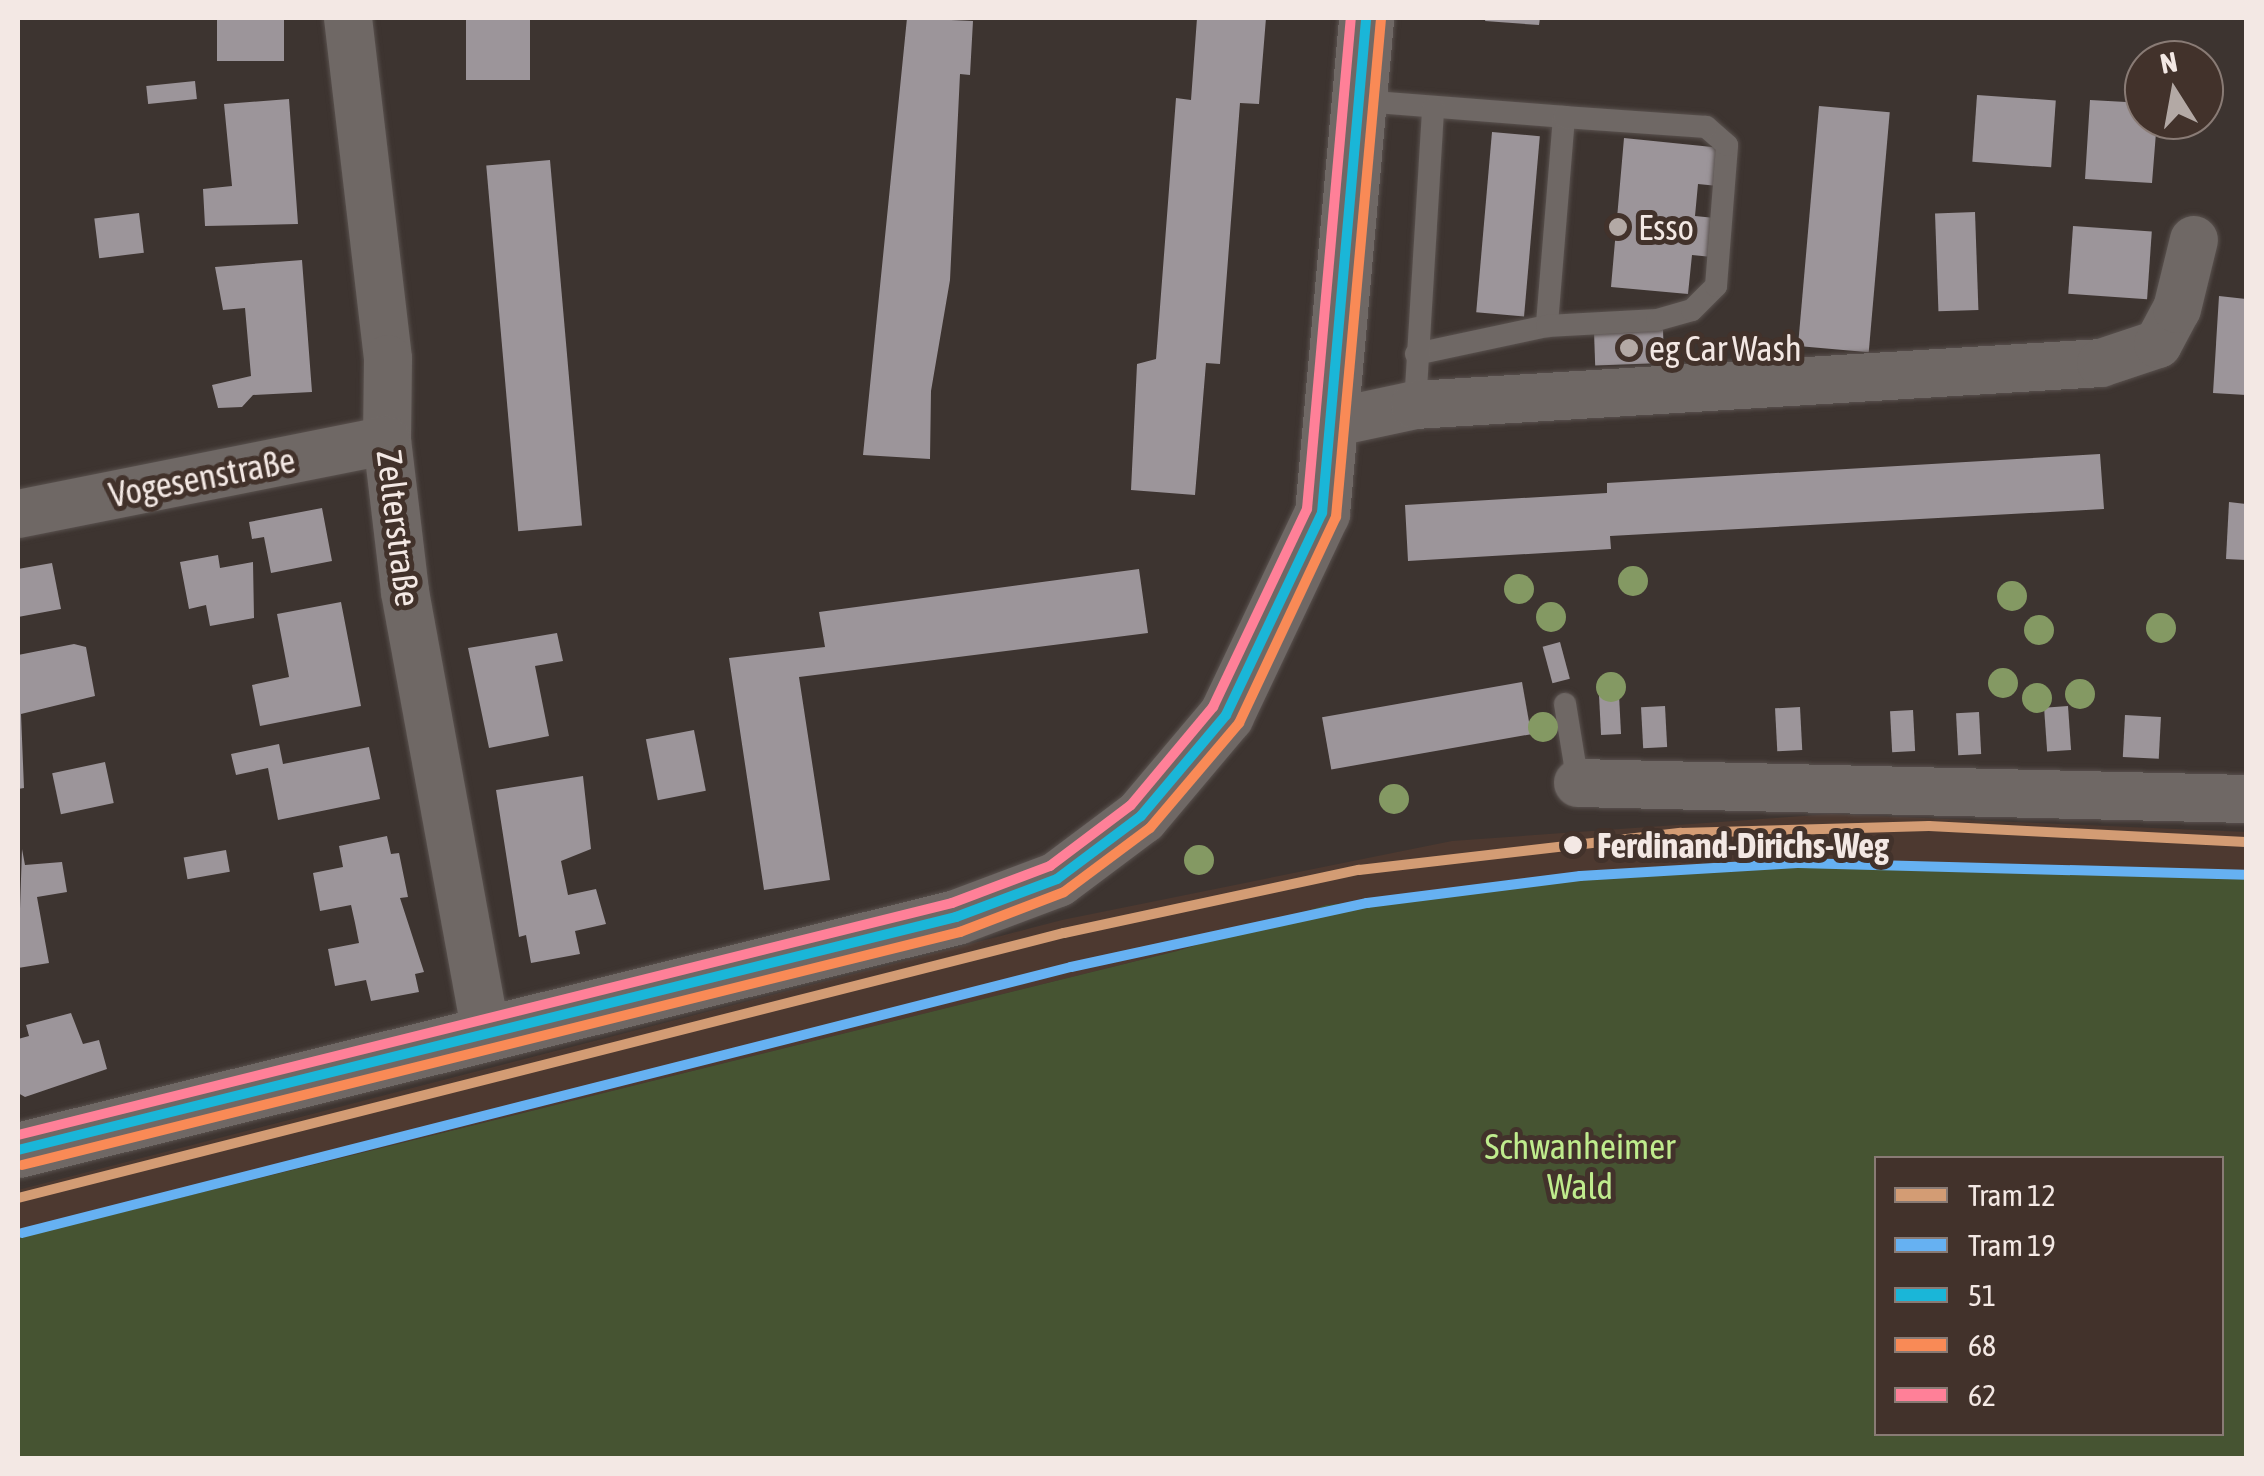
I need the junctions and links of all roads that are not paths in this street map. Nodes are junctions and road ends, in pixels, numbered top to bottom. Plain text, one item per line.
1 (348, 18) edge
2 (1366, 18) edge
3 (1362, 101) junction
4 (1432, 109) junction
5 (1564, 117) junction
6 (2194, 240) dead end
7 (1548, 326) junction
8 (1416, 354) junction
9 (1415, 405) junction
10 (1336, 422) junction
11 (387, 440) junction
12 (18, 514) edge
13 (1565, 704) dead end
14 (1578, 783) joint
15 (2246, 799) edge
16 (486, 1035) junction
17 (18, 1150) edge

1 - 11 street, Zelterstraße
2 - 3 street
3 - 4 lane
3 - 10 street
4 - 5 lane
4 - 8 lane
5 - 7 lane
5 - 7 lane
6 - 9 street
7 - 8 lane
8 - 9 lane
9 - 10 street
10 - 16 street
11 - 12 street, Vogesenstraße
11 - 16 street, Zelterstraße
13 - 14 lane
14 - 15 street
16 - 17 street

